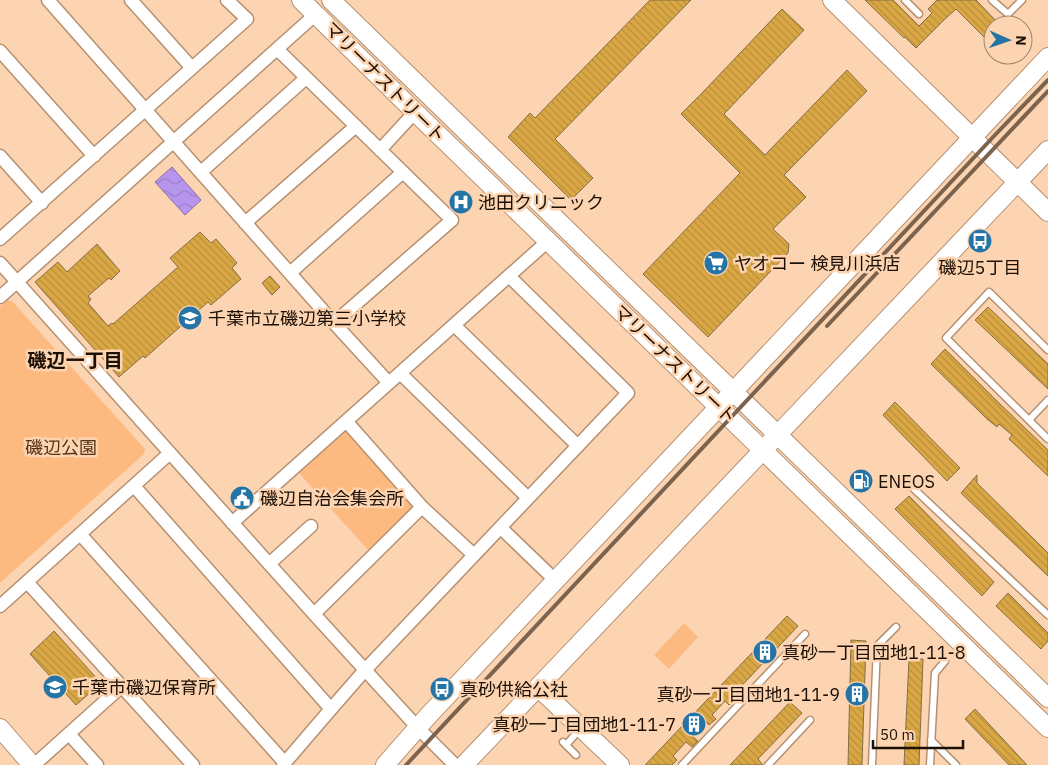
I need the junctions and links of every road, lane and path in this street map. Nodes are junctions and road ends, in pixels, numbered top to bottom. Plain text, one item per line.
1 (48, 0) edge
2 (131, 0) edge
3 (227, 0) edge
4 (301, 0) edge
5 (331, 0) edge
6 (832, 0) edge
7 (905, 0) edge
8 (992, 0) edge
9 (1022, 0) edge
10 (316, 14) junction
11 (919, 14) dead end
12 (277, 49) junction
13 (0, 51) edge
14 (1048, 56) edge
15 (192, 68) junction
16 (306, 78) junction
17 (145, 110) junction
18 (415, 112) junction
19 (356, 126) junction
20 (972, 137) junction
21 (173, 141) junction
22 (380, 150) junction
23 (1048, 150) edge
24 (0, 156) edge
25 (94, 156) junction
26 (201, 172) junction
27 (403, 172) junction
28 (1017, 182) junction
29 (42, 203) junction
30 (1048, 212) edge
31 (245, 223) junction
32 (0, 240) edge
33 (548, 240) junction
34 (0, 263) edge
35 (290, 273) junction
36 (509, 276) junction
37 (17, 282) junction
38 (0, 297) edge
39 (334, 324) junction
40 (454, 325) junction
41 (1048, 350) edge
42 (400, 373) junction
43 (388, 383) junction
44 (733, 392) junction
45 (1048, 400) edge
46 (718, 407) junction
47 (1029, 420) junction
48 (346, 422) junction
49 (778, 434) junction
50 (1048, 439) edge
51 (578, 446) junction
52 (763, 450) junction
53 (170, 453) junction
54 (134, 486) junction
55 (913, 488) dead end
56 (528, 498) junction
57 (422, 508) junction
58 (232, 523) junction
59 (311, 526) dead end
60 (501, 528) junction
61 (80, 534) junction
62 (474, 556) junction
63 (269, 564) junction
64 (556, 580) junction
65 (27, 582) junction
66 (0, 606) edge
67 (314, 614) junction
68 (1048, 616) edge
69 (896, 627) dead end
70 (805, 634) dead end
71 (944, 661) dead end
72 (365, 670) junction
73 (122, 686) junction
74 (538, 688) junction
75 (1048, 698) edge
76 (330, 709) junction
77 (810, 720) dead end
78 (0, 728) edge
79 (418, 728) junction
80 (581, 728) junction
81 (1048, 728) edge
82 (69, 734) junction
83 (932, 740) junction
84 (576, 755) dead end
85 (284, 764) edge
86 (33, 765) edge
87 (97, 765) edge
88 (193, 765) edge
89 (385, 765) edge
90 (455, 765) edge
91 (464, 765) edge
92 (620, 765) edge
93 (682, 765) edge
94 (768, 765) edge
95 (872, 765) edge
96 (930, 765) edge
97 (956, 765) edge

1 - 17 street
2 - 15 street
3 - 15 street
4 - 10 street, マリーナストリート
5 - 10 street
5 - 44 street, マリーナストリート
6 - 20 street
7 - 11 lane
8 - 9 lane
10 - 12 street
10 - 18 street, マリーナストリート
12 - 16 street
12 - 21 street
13 - 25 street
14 - 20 street
15 - 17 street
16 - 19 street
16 - 26 street
17 - 21 street
17 - 25 street
18 - 22 street
18 - 33 street, マリーナストリート
19 - 22 street
19 - 31 street
20 - 28 street
20 - 44 street
21 - 26 street
21 - 37 street
22 - 27 street
23 - 28 street
24 - 29 street
25 - 29 street
26 - 31 street
27 - 35 street
27 - 39 street
28 - 30 street
28 - 49 street
29 - 32 street
31 - 35 street
33 - 36 street
33 - 46 street, マリーナストリート
34 - 37 street
35 - 39 street
36 - 40 street
36 - 51 street
37 - 38 street
37 - 53 street
39 - 43 street
40 - 42 street
40 - 51 street
41 - 47 lane
42 - 43 street
42 - 56 street
43 - 48 street
44 - 46 street
44 - 49 street, マリーナストリート
45 - 47 lane
46 - 52 street, マリーナストリート
46 - 64 street
47 - 50 lane
48 - 57 street
48 - 58 street
49 - 52 street
49 - 75 street, マリーナストリート
51 - 56 street
52 - 74 street
52 - 81 street, マリーナストリート
53 - 54 street
53 - 58 street
54 - 61 street
54 - 76 street
55 - 68 lane
56 - 60 street
57 - 62 street
57 - 67 street
58 - 63 street
59 - 63 street
60 - 62 street
60 - 64 street
61 - 65 street
61 - 85 street
62 - 72 street
63 - 67 street
64 - 79 street
65 - 66 street
65 - 73 street
67 - 72 street
69 - 95 lane
70 - 93 lane
71 - 83 lane
72 - 76 street
72 - 79 street
73 - 82 street
73 - 88 street
74 - 80 street
74 - 91 street
76 - 85 street
77 - 94 lane
78 - 86 street
79 - 89 street
79 - 90 street
80 - 84 lane
80 - 92 street
82 - 86 street
82 - 87 street
83 - 96 lane
83 - 97 lane

